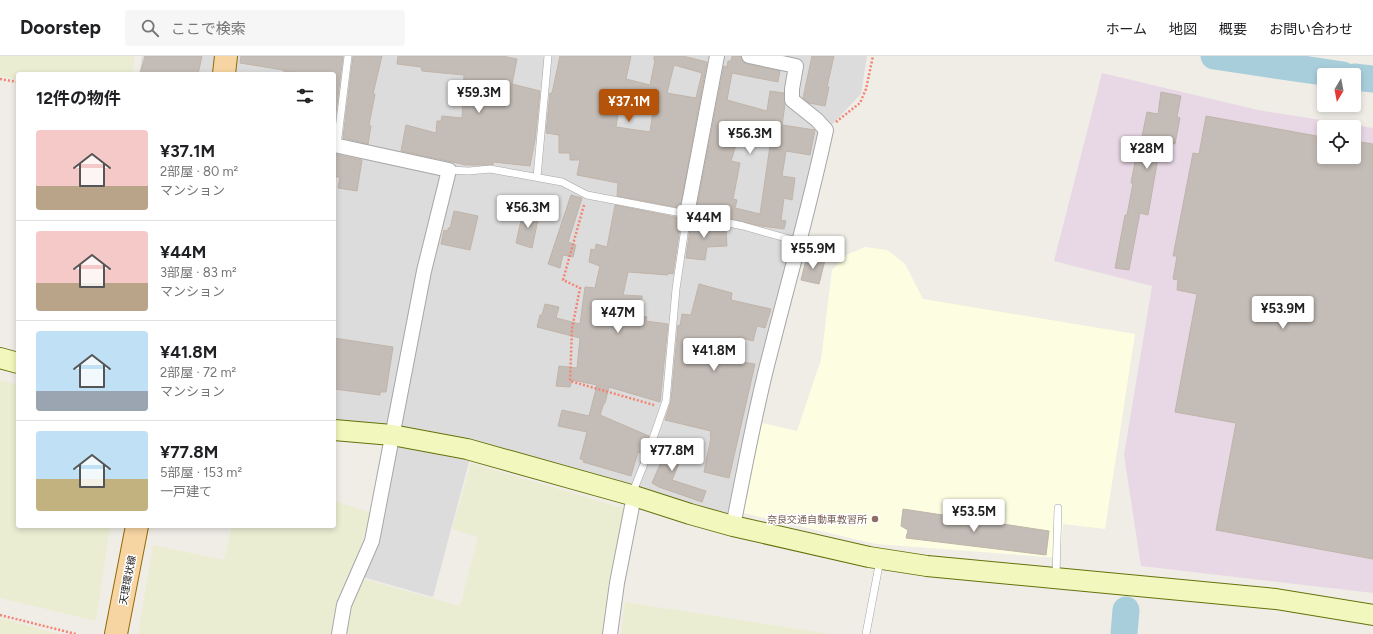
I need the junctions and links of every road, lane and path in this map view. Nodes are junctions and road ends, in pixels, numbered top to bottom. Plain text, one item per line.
1 (226, 56) edge
2 (348, 56) edge
3 (546, 56) edge
4 (749, 56) edge
5 (873, 56) edge
6 (713, 57) edge
7 (224, 72) edge
8 (0, 78) edge
9 (16, 82) edge
10 (826, 130) junction
11 (336, 145) edge
12 (449, 170) junction
13 (536, 177) junction
14 (587, 195) junction
15 (688, 214) junction
16 (800, 242) junction
17 (0, 358) edge
18 (16, 362) edge
19 (663, 408) junction
20 (336, 430) edge
21 (392, 435) junction
22 (633, 496) junction
23 (1058, 508) dead end
24 (733, 526) junction
25 (138, 528) edge
26 (880, 559) junction
27 (1056, 578) junction
28 (0, 615) edge
29 (1373, 615) edge
30 (76, 634) edge
31 (116, 634) edge
32 (339, 634) edge
33 (610, 634) edge
34 (866, 634) edge

1 - 7 main road
2 - 11 lane
3 - 13 lane
4 - 10 street
5 - 10 path
6 - 15 street
8 - 9 path
10 - 16 street
11 - 12 street
12 - 13 lane
12 - 21 street
13 - 14 lane
14 - 15 lane
14 - 19 path
15 - 16 lane
15 - 19 lane
16 - 24 street
17 - 18 street
19 - 22 lane
20 - 21 street
21 - 22 street
21 - 32 street
22 - 24 street
22 - 33 street
23 - 27 lane
24 - 26 street
25 - 31 main road, 天理環状線
26 - 27 street
26 - 34 lane
27 - 29 street
28 - 30 path

